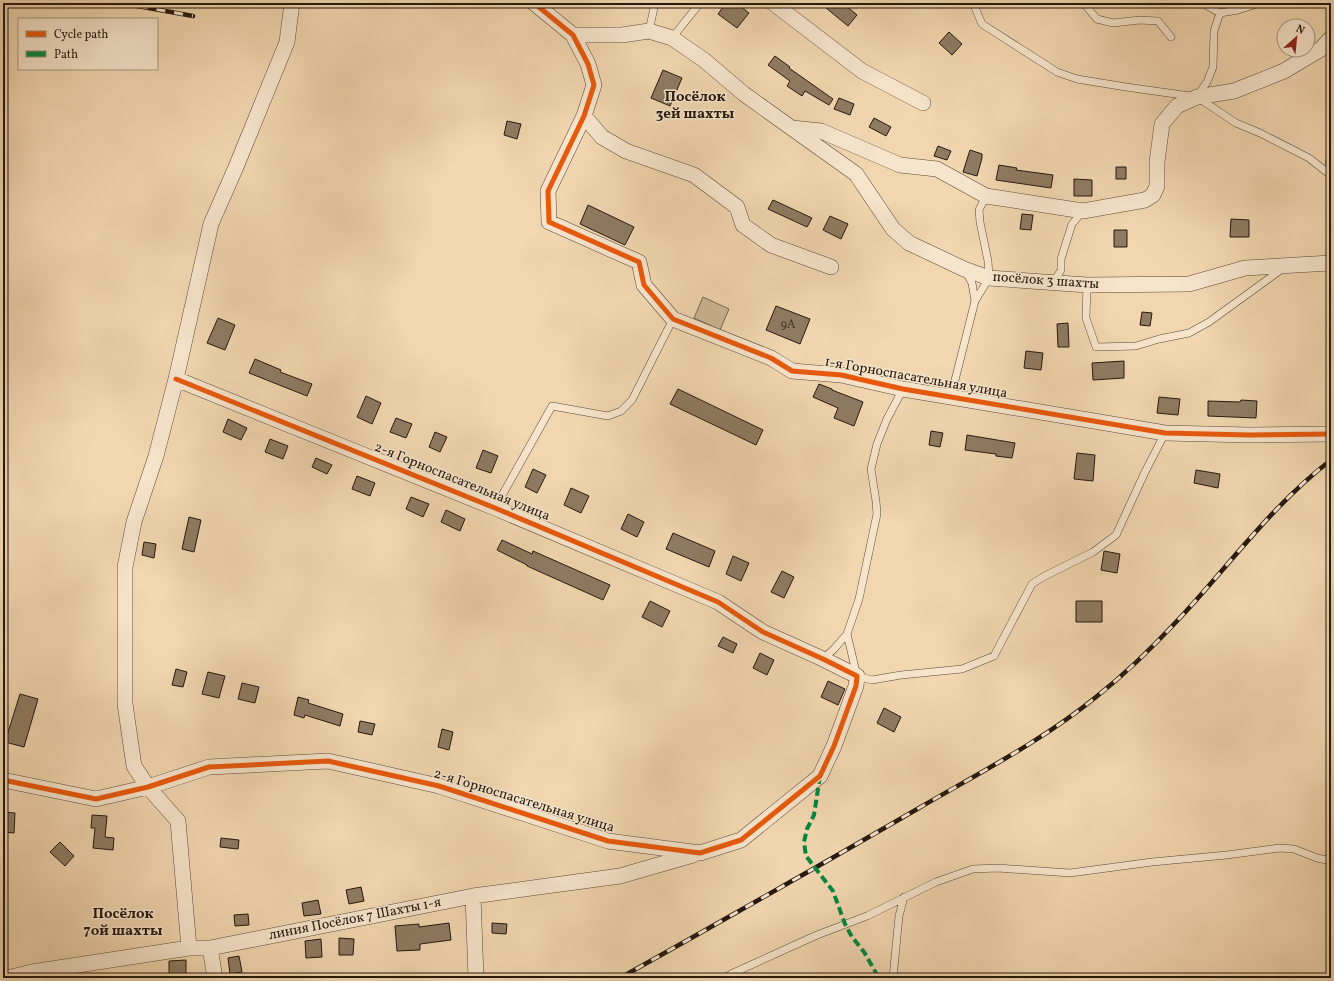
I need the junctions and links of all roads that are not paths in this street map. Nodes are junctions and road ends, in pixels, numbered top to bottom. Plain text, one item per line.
1 (292, 3) edge
2 (534, 3) edge
3 (655, 3) edge
4 (700, 3) edge
5 (773, 3) edge
6 (973, 3) edge
7 (1086, 3) edge
8 (1202, 3) edge
9 (1260, 3) edge
10 (1220, 13) junction
11 (649, 31) junction
12 (573, 35) junction
13 (1170, 37) dead end
14 (672, 38) junction
15 (1331, 38) edge
16 (1197, 96) junction
17 (923, 103) dead end
18 (584, 116) junction
19 (790, 127) junction
20 (1331, 149) edge
21 (1330, 174) edge
22 (986, 196) junction
23 (1083, 211) junction
24 (1331, 263) edge
25 (1287, 266) junction
26 (831, 267) dead end
27 (964, 269) junction
28 (989, 278) junction
29 (1053, 283) junction
30 (1087, 285) junction
31 (975, 301) junction
32 (673, 319) junction
33 (176, 379) junction
34 (903, 389) junction
35 (950, 396) junction
36 (1165, 433) junction
37 (1331, 434) edge
38 (495, 508) junction
39 (847, 634) junction
40 (823, 659) junction
41 (857, 676) junction
42 (3, 780) edge
43 (148, 787) junction
44 (700, 853) junction
45 (1331, 860) edge
46 (473, 896) junction
47 (904, 897) junction
48 (190, 948) junction
49 (210, 948) junction
50 (7, 978) edge
51 (214, 978) edge
52 (476, 978) edge
53 (724, 978) edge
54 (893, 978) edge

1 - 33 street
2 - 12 street
3 - 11 lane
4 - 14 lane
5 - 17 street
6 - 16 lane
7 - 13 lane
8 - 10 lane
9 - 10 lane
10 - 16 lane
11 - 12 street, посёлок 3 шахты
11 - 14 street, посёлок 3 шахты
12 - 18 street
14 - 19 street, посёлок 3 шахты
15 - 16 street
16 - 21 lane
16 - 23 street, посёлок 3 шахты
18 - 26 street
18 - 32 street, 1-я Горноспасательная улица
19 - 22 street, посёлок 3 шахты
19 - 27 street, посёлок 3 шахты
20 - 21 lane
22 - 23 street, посёлок 3 шахты
22 - 28 lane
23 - 29 lane
24 - 25 street, посёлок 3 шахты
25 - 30 street, посёлок 3 шахты
25 - 30 lane
27 - 28 street, посёлок 3 шахты
27 - 31 lane
28 - 29 street, посёлок 3 шахты
28 - 31 lane
29 - 30 street, посёлок 3 шахты
31 - 35 lane
32 - 34 street, 1-я Горноспасательная улица
32 - 38 lane
33 - 38 street, 2-я Горноспасательная улица
33 - 43 street
34 - 35 street, 1-я Горноспасательная улица
34 - 39 lane
35 - 36 street, 1-я Горноспасательная улица
36 - 37 street, 1-я Горноспасательная улица
36 - 41 lane
38 - 40 street, 2-я Горноспасательная улица
39 - 40 lane
39 - 41 lane
40 - 41 street, 2-я Горноспасательная улица
41 - 44 street, 2-я Горноспасательная улица
42 - 43 street, 2-я Горноспасательная улица
43 - 44 street, 2-я Горноспасательная улица
43 - 48 street
44 - 46 street, линия Посёлок 7 Шахты 1-я
45 - 47 lane
46 - 49 street, линия Посёлок 7 Шахты 1-я
46 - 52 street
47 - 53 lane
47 - 54 lane
48 - 49 street, линия Посёлок 7 Шахты 1-я
48 - 50 street, линия Посёлок 7 Шахты 1-я
49 - 51 street

